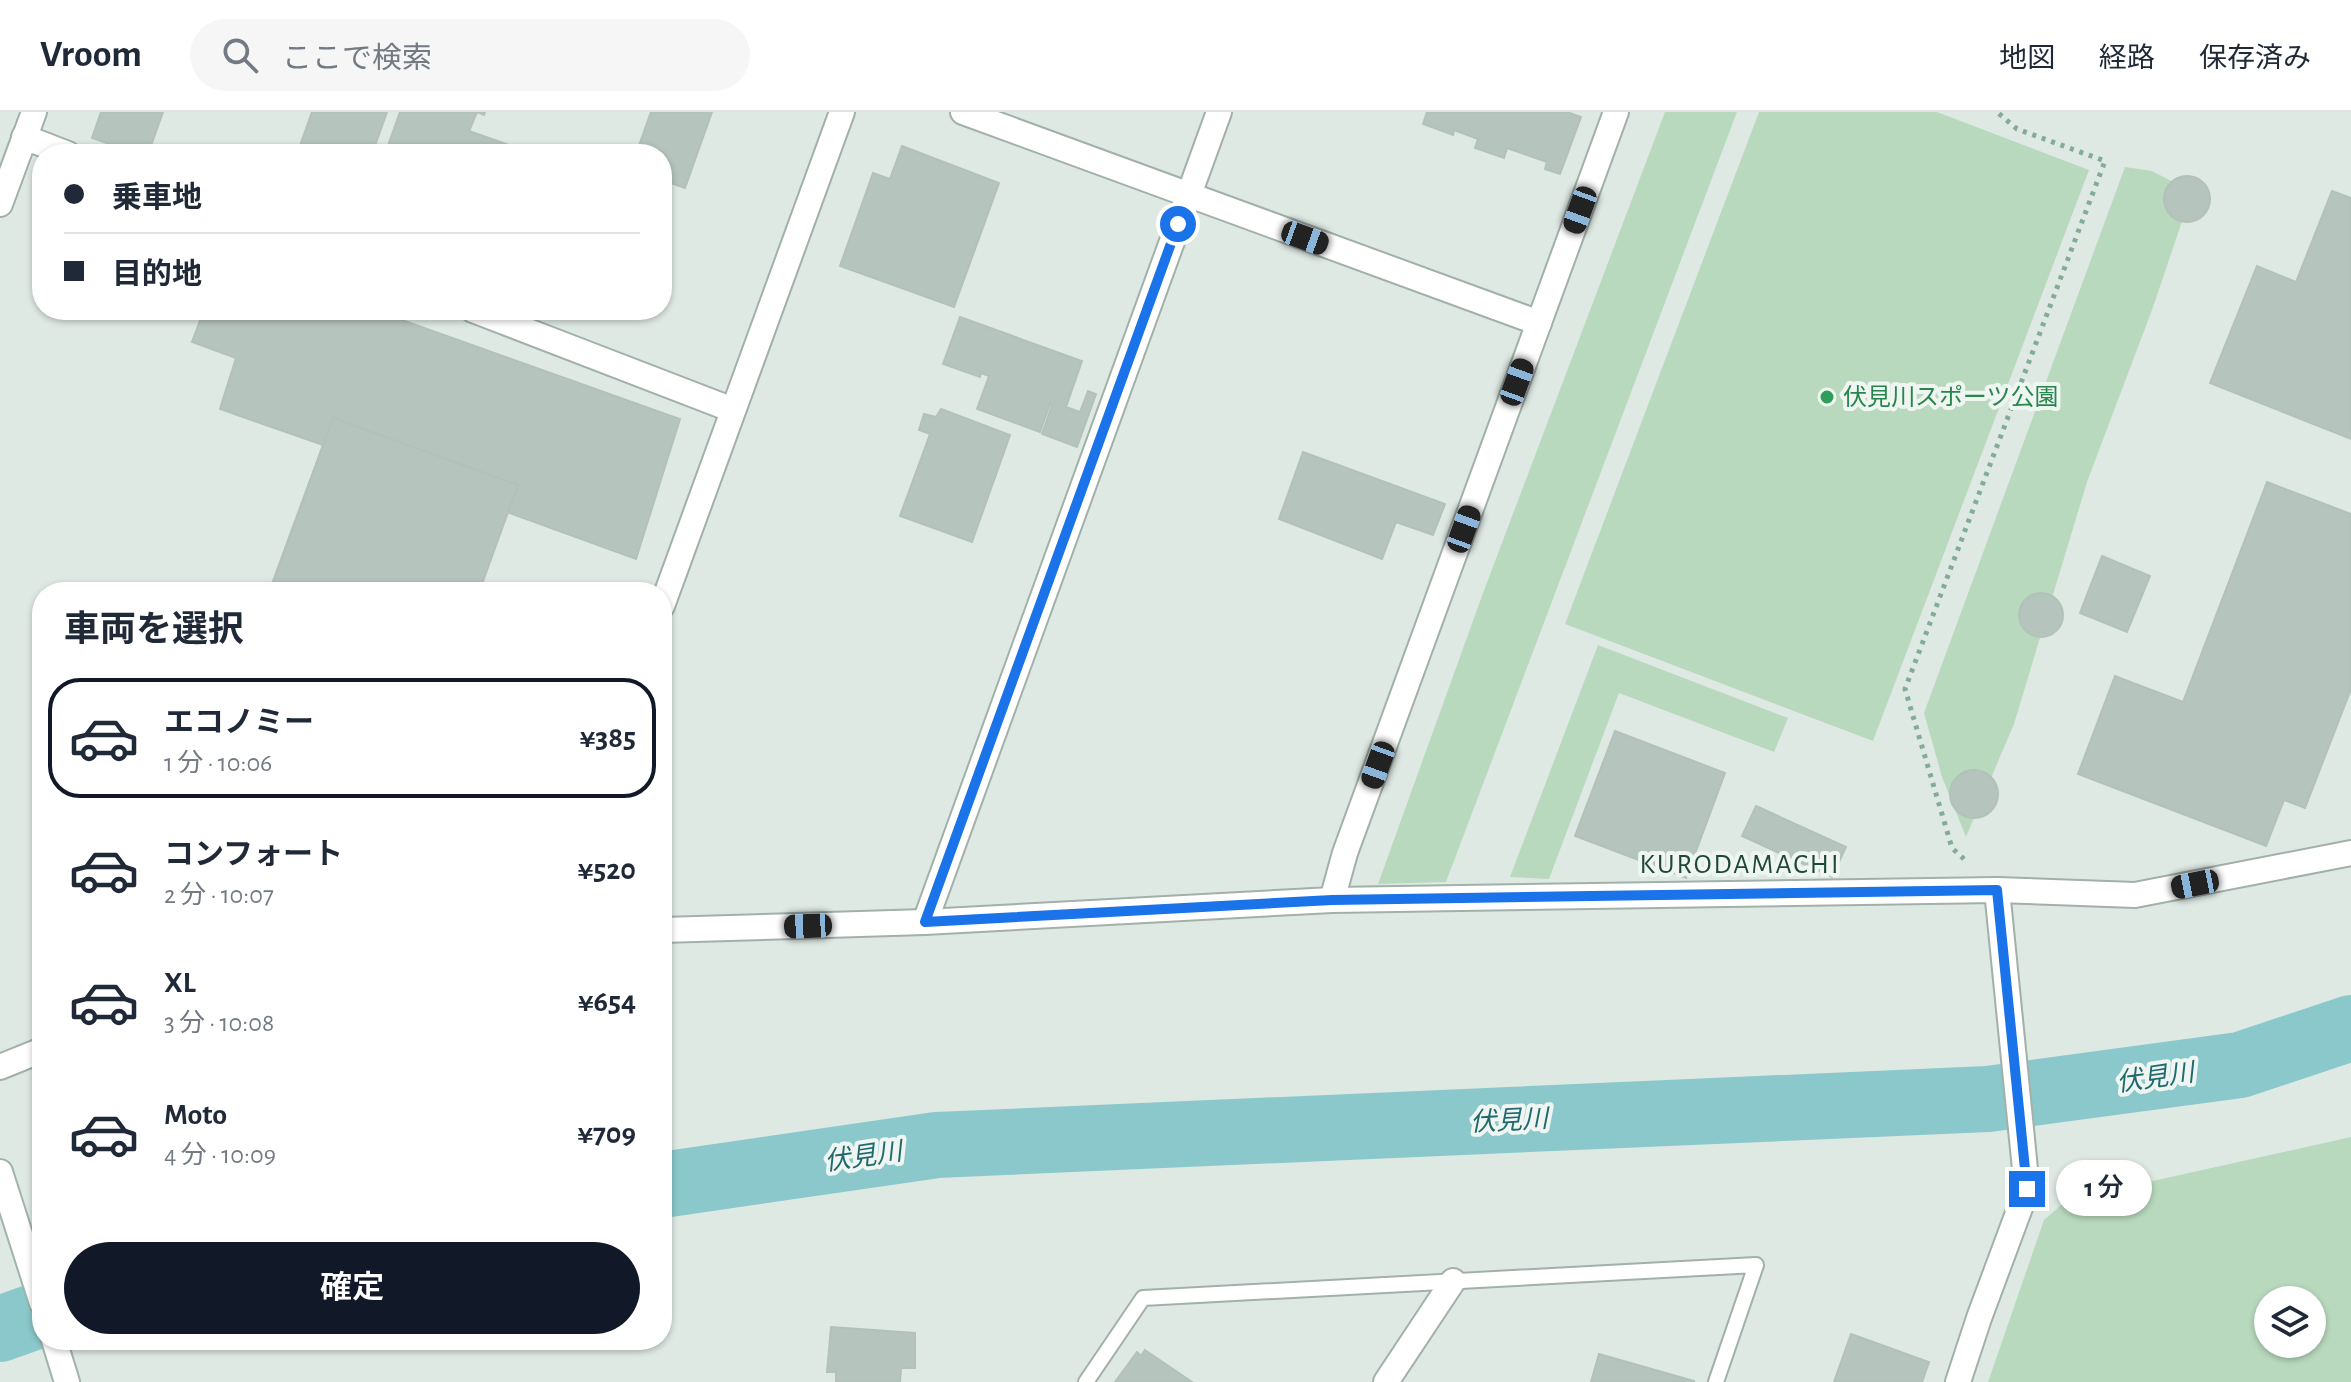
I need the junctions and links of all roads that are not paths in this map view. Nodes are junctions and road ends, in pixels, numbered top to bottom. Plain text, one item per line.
1 (34, 112) edge
2 (842, 112) edge
3 (963, 112) edge
4 (1219, 112) edge
5 (1616, 112) edge
6 (24, 137) junction
7 (42, 144) edge
8 (1189, 195) junction
9 (0, 204) edge
10 (499, 320) edge
11 (1539, 323) junction
12 (733, 410) junction
13 (671, 582) edge
14 (2351, 853) edge
15 (1997, 890) junction
16 (1332, 900) junction
17 (925, 922) junction
18 (672, 930) edge
19 (32, 1054) edge
20 (0, 1067) edge
21 (0, 1172) edge
22 (32, 1272) edge
23 (1453, 1281) junction
24 (57, 1350) edge
25 (67, 1382) edge
26 (1086, 1382) edge
27 (1386, 1382) edge
28 (1716, 1382) edge
29 (1958, 1382) edge

1 - 6 street
2 - 12 street
3 - 8 street
4 - 8 street
5 - 11 street
6 - 7 street
6 - 9 street
8 - 11 street
8 - 17 street
10 - 12 street
11 - 16 street
12 - 13 street
14 - 15 street
15 - 16 street
15 - 29 street
16 - 17 street
17 - 18 street
19 - 20 street
21 - 22 street
23 - 26 lane
23 - 27 street
23 - 28 lane
24 - 25 street

